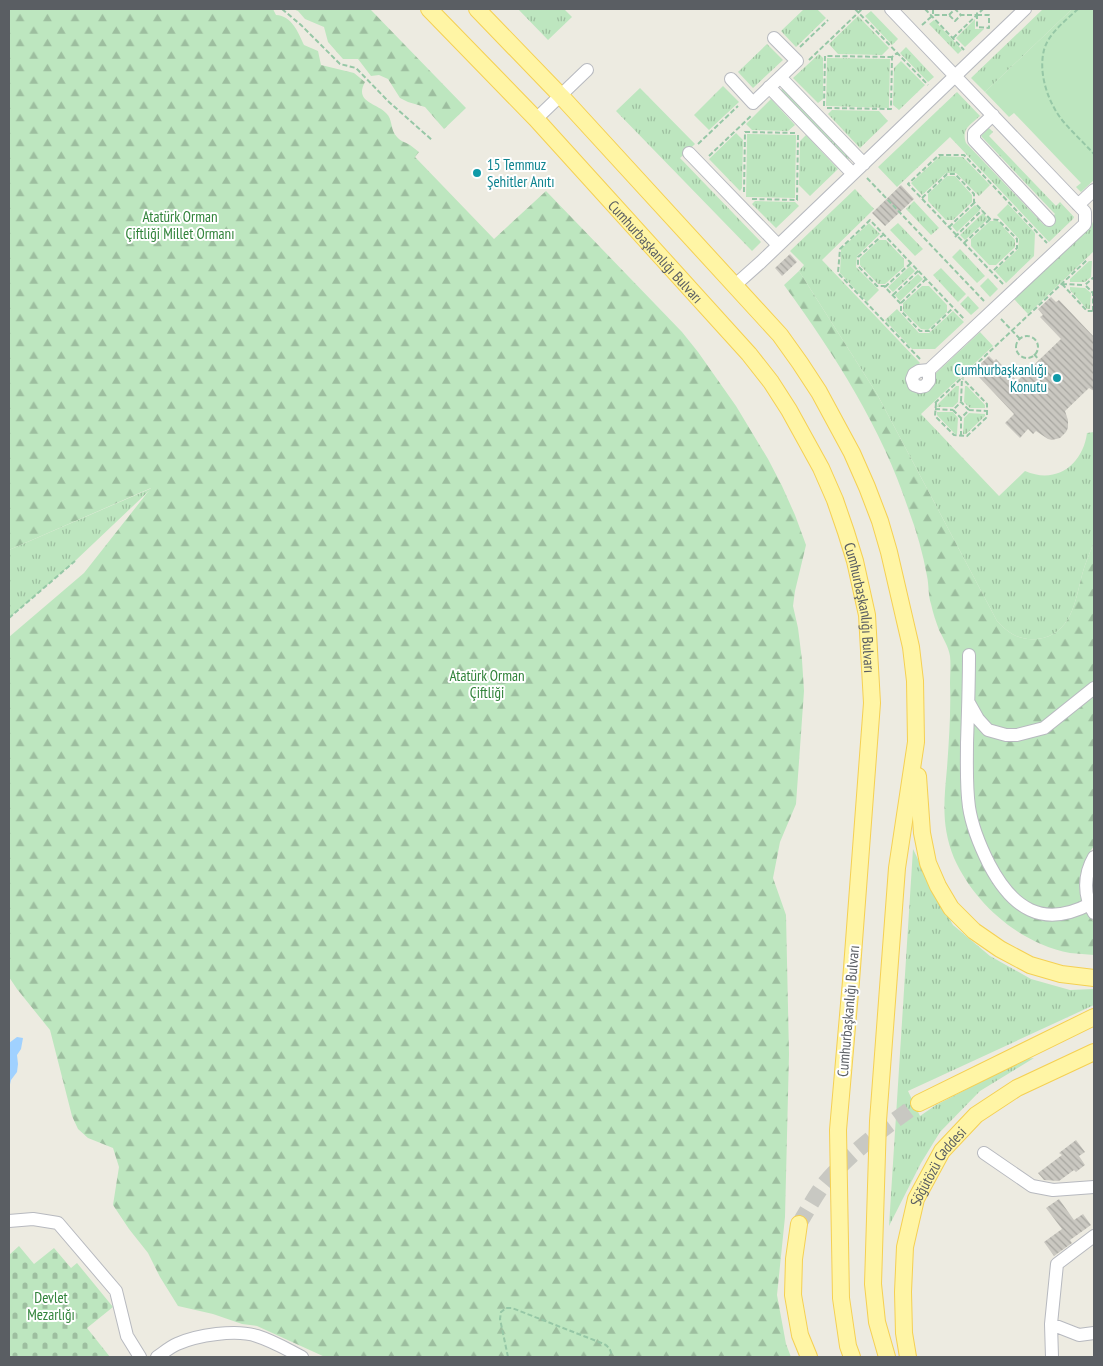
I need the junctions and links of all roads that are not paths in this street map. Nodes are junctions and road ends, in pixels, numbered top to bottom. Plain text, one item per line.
1 (429, 9) edge
2 (477, 9) edge
3 (890, 9) edge
4 (1025, 9) edge
5 (774, 38) dead end
6 (588, 70) dead end
7 (955, 76) junction
8 (780, 77) junction
9 (731, 79) dead end
10 (769, 87) junction
11 (561, 96) junction
12 (993, 115) junction
13 (536, 120) junction
14 (689, 153) road end
15 (858, 169) junction
16 (1094, 190) edge
17 (1078, 205) junction
18 (1049, 220) dead end
19 (778, 245) junction
20 (734, 286) junction
21 (930, 370) road end
22 (969, 655) dead end
23 (1094, 688) edge
24 (968, 701) junction
25 (916, 742) junction
26 (1094, 857) edge
27 (1092, 908) edge
28 (1094, 978) edge
29 (1094, 1017) edge
30 (1094, 1052) edge
31 (919, 1103) tunnel mouth
32 (984, 1153) dead end
33 (1094, 1187) edge
34 (9, 1221) edge
35 (799, 1224) tunnel mouth
36 (1094, 1236) edge
37 (1051, 1324) junction
38 (1094, 1333) edge
39 (140, 1357) edge
40 (157, 1357) edge
41 (302, 1357) edge
42 (809, 1357) edge
43 (852, 1357) edge
44 (887, 1357) edge
45 (908, 1357) edge
46 (1052, 1357) edge

1 - 13 main road, Cumhurbaşkanlığı Bulvarı
2 - 11 main road
3 - 7 lane
4 - 7 lane
5 - 8 lane
6 - 11 lane
7 - 12 lane
7 - 15 lane
8 - 10 lane
8 - 15 lane
9 - 10 lane
10 - 15 lane
11 - 13 lane
11 - 20 main road
12 - 17 lane
12 - 18 lane
13 - 43 main road, Cumhurbaşkanlığı Bulvarı
14 - 19 lane
15 - 19 lane
16 - 17 lane
17 - 21 lane
19 - 20 lane
20 - 25 main road
22 - 24 lane
23 - 24 lane
24 - 27 lane
25 - 28 main road
25 - 44 main road
26 - 27 lane
29 - 31 main road
30 - 45 main road, Söğütözü Caddesi
32 - 33 lane
34 - 39 lane
35 - 42 main road
36 - 37 lane
37 - 38 lane
37 - 46 lane
40 - 41 lane

